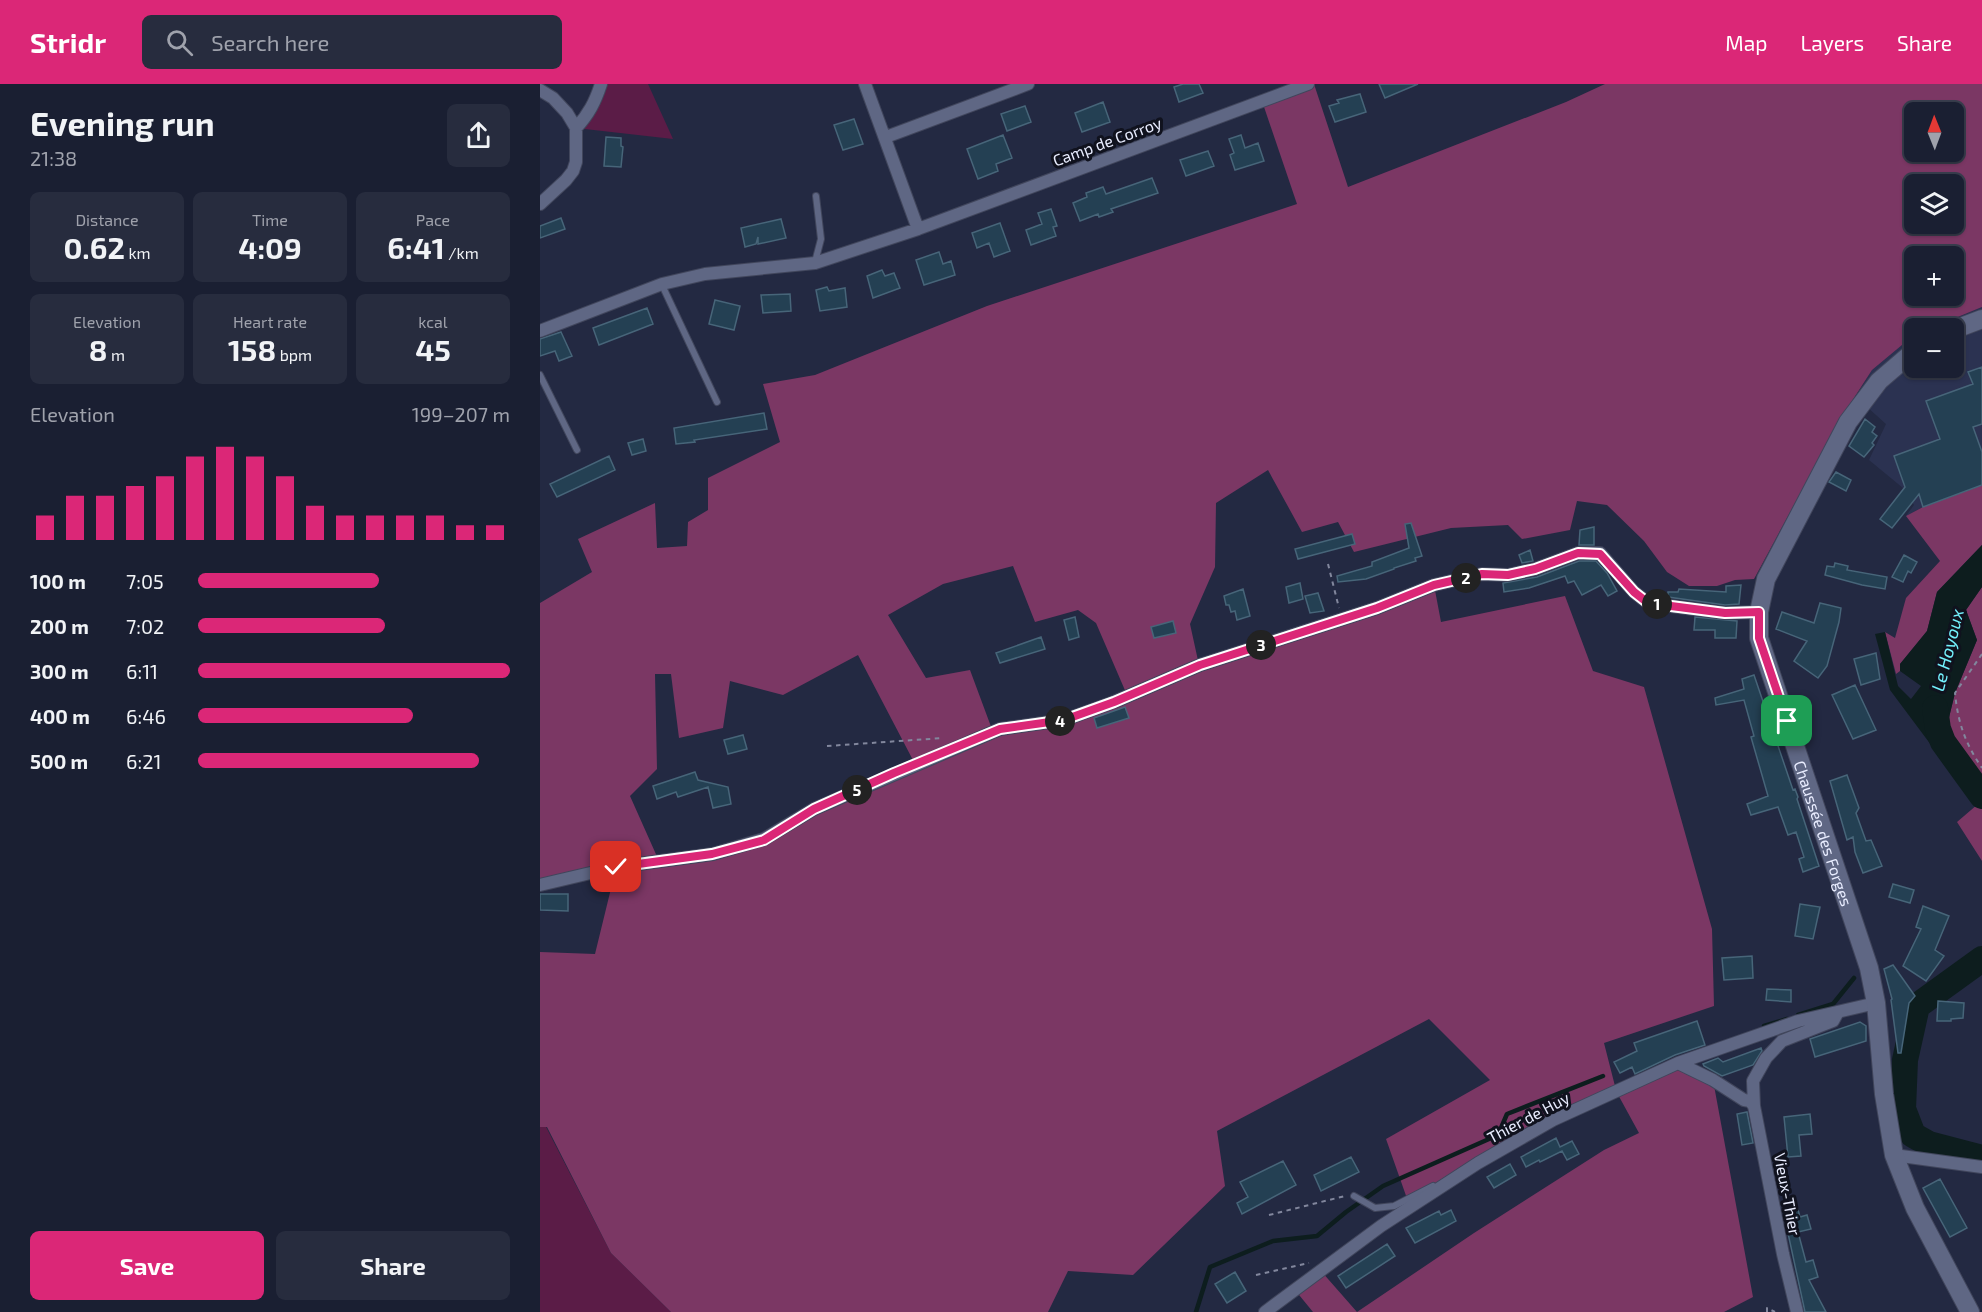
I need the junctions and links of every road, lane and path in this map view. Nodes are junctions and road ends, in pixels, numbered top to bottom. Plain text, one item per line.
1 (601, 84) edge
2 (866, 84) edge
3 (1028, 84) edge
4 (1308, 84) edge
5 (540, 90) edge
6 (576, 128) junction
7 (886, 137) junction
8 (816, 196) dead end
9 (540, 204) edge
10 (918, 229) junction
11 (815, 263) junction
12 (662, 284) junction
13 (1982, 319) edge
14 (1964, 326) edge
15 (540, 331) edge
16 (1904, 360) edge
17 (540, 375) edge
18 (717, 402) dead end
19 (577, 450) dead end
20 (1328, 564) dead end
21 (1759, 612) junction
22 (1342, 619) junction
23 (1982, 654) edge
24 (948, 738) dead end
25 (826, 746) dead end
26 (1982, 768) edge
27 (540, 885) edge
28 (1876, 1004) junction
29 (1838, 1012) junction
30 (1678, 1063) junction
31 (1754, 1081) joint
32 (1754, 1106) junction
33 (1894, 1155) junction
34 (1982, 1167) edge
35 (1449, 1182) junction
36 (1354, 1196) joint
37 (1269, 1215) dead end
38 (1310, 1262) dead end
39 (1256, 1275) dead end
40 (1264, 1312) edge
41 (1767, 1312) edge
42 (1775, 1312) edge
43 (1797, 1312) edge
44 (1970, 1312) edge

1 - 6 street
2 - 7 street
3 - 7 street
4 - 10 street, Camp de Corroy
5 - 6 street
6 - 9 street
7 - 10 street
8 - 11 lane
10 - 11 street, Camp de Corroy
11 - 12 street, Camp de Corroy
12 - 15 street, Camp de Corroy
12 - 18 lane
13 - 14 main road
16 - 21 main road, Chaussée des Forges
17 - 19 lane
20 - 22 path
21 - 22 street
21 - 28 main road, Chaussée des Forges
22 - 27 street
23 - 26 path
24 - 25 path
28 - 29 street, Thier de Huy
28 - 33 main road, Chaussée des Forges
29 - 30 street, Thier de Huy
29 - 31 street, Thier de Huy
30 - 32 street
30 - 35 street, Thier de Huy
31 - 32 street, Vieux-Thier
32 - 43 street, Vieux-Thier
33 - 34 street
33 - 44 main road, Chaussée des Forges
35 - 36 lane
35 - 40 street, Thier de Huy
36 - 37 path
38 - 39 path
41 - 42 path

